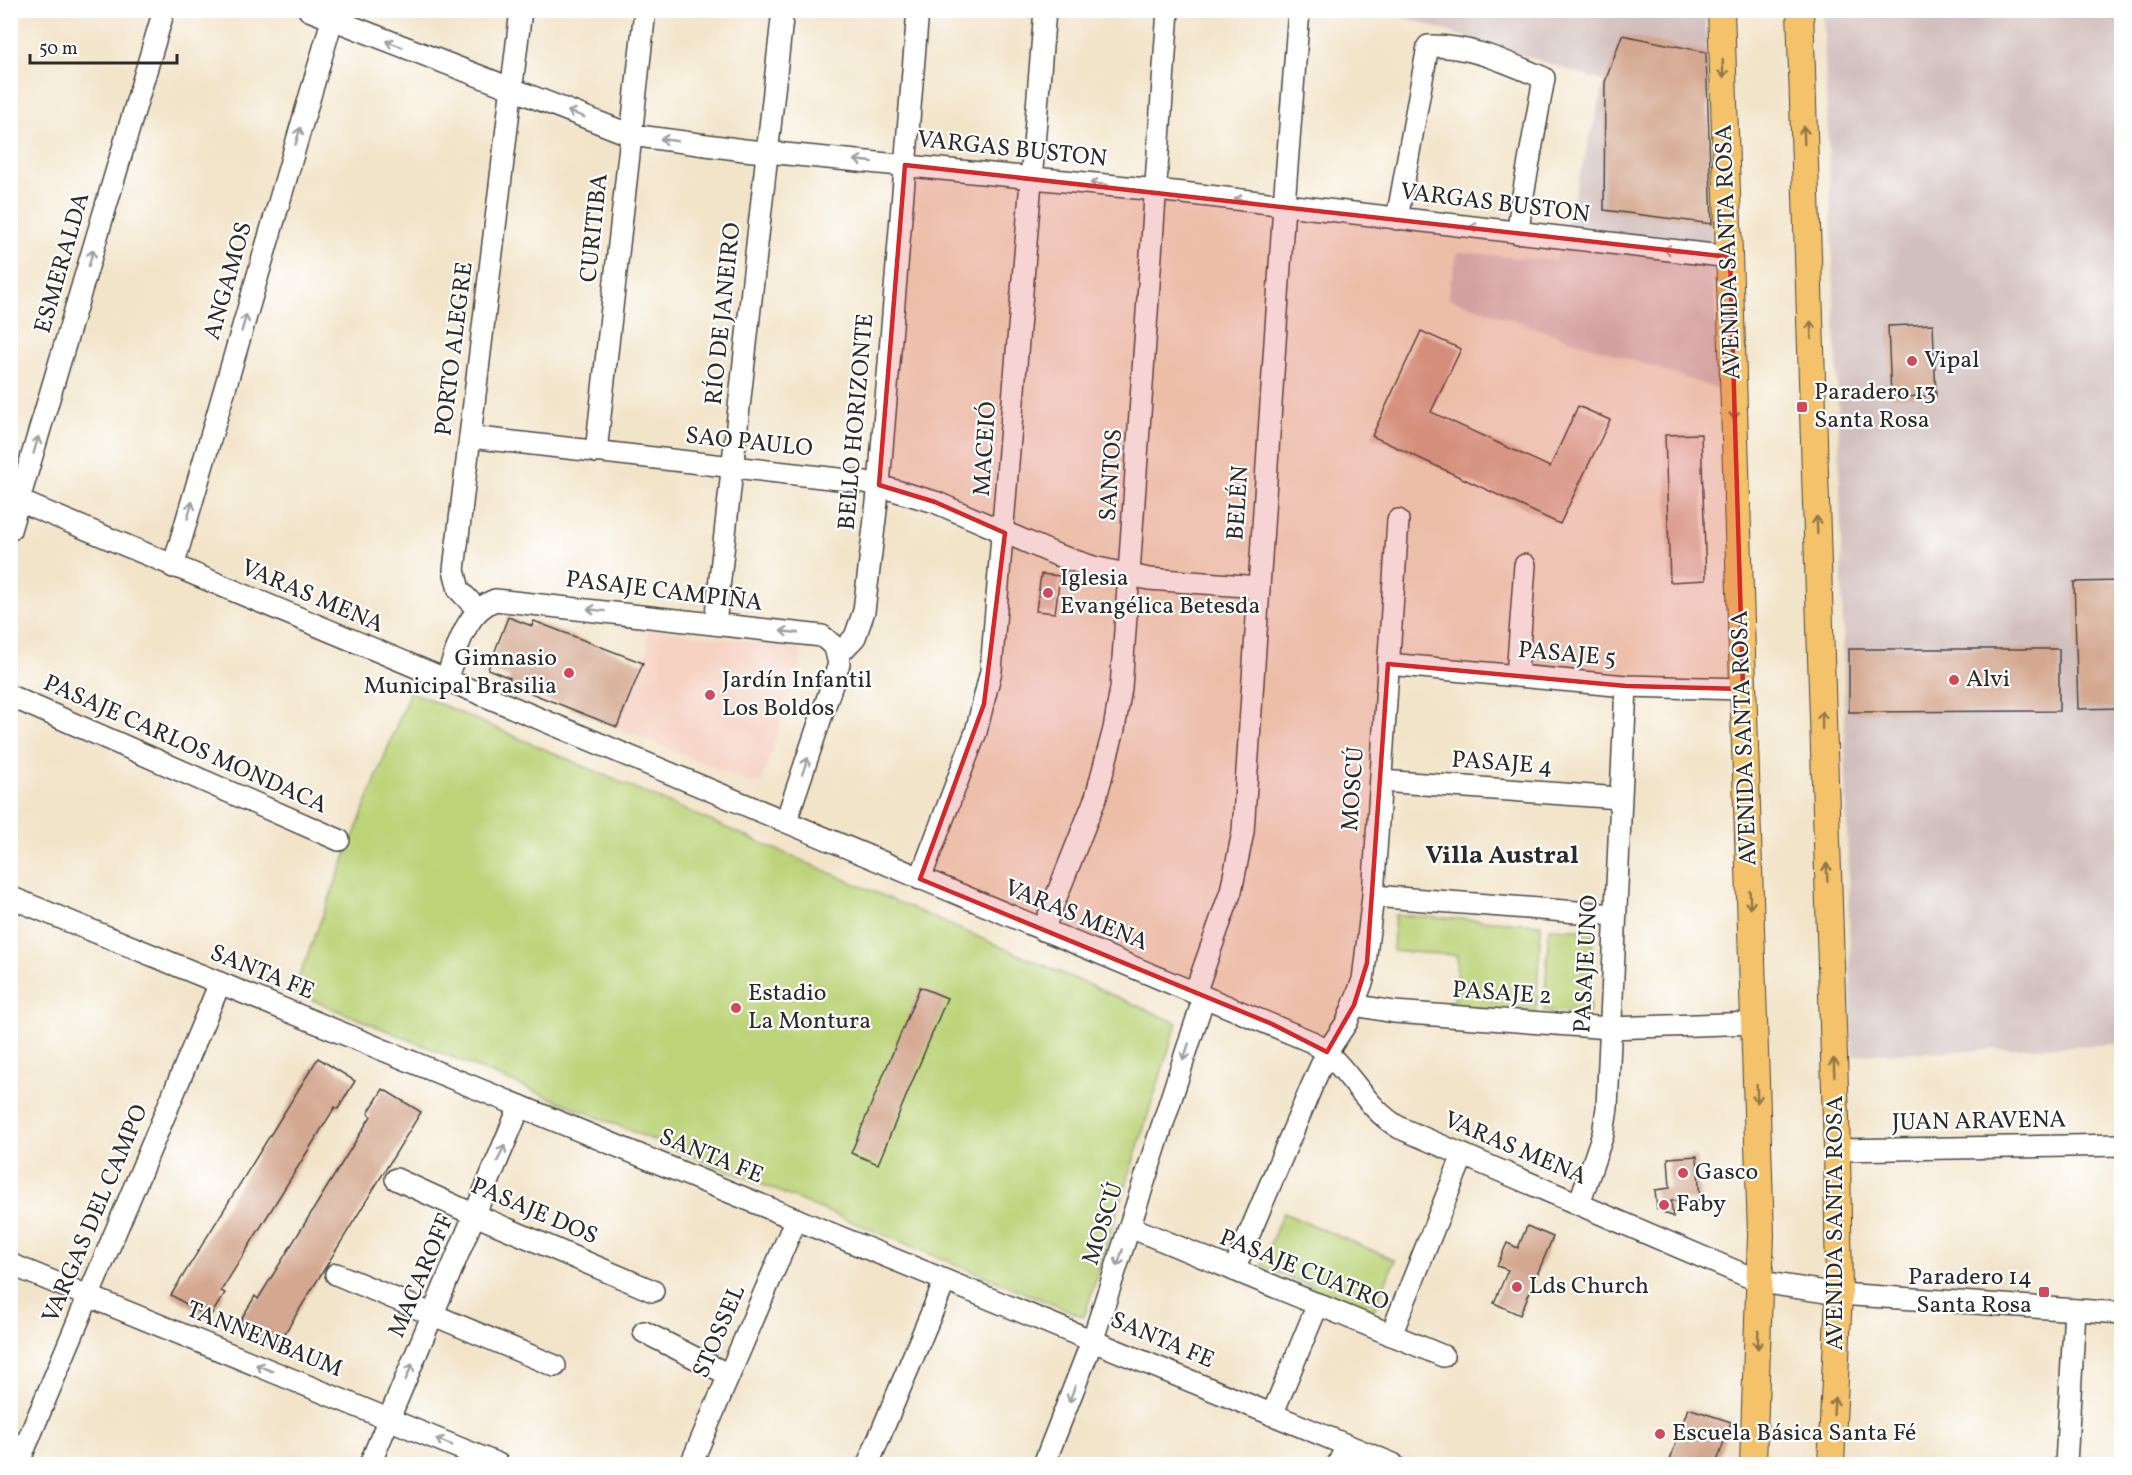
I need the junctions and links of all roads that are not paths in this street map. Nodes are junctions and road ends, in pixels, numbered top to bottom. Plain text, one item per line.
1 (164, 10) edge
2 (309, 10) edge
3 (521, 10) edge
4 (645, 10) edge
5 (783, 10) edge
6 (918, 10) edge
7 (1045, 10) edge
8 (1168, 10) edge
9 (1299, 10) edge
10 (1721, 10) edge
11 (1800, 10) edge
12 (333, 15) edge
13 (512, 89) junction
14 (631, 135) junction
15 (767, 152) junction
16 (905, 165) junction
17 (1032, 178) junction
18 (1157, 190) junction
19 (1284, 205) junction
20 (1397, 219) junction
21 (1518, 233) junction
22 (1730, 257) junction
23 (470, 437) junction
24 (596, 452) junction
25 (733, 467) junction
26 (879, 485) junction
27 (15, 499) edge
28 (1398, 520) dead end
29 (10, 530) edge
30 (1005, 533) junction
31 (1525, 565) dead end
32 (174, 567) junction
33 (1131, 576) junction
34 (1259, 587) junction
35 (478, 610) junction
36 (716, 624) junction
37 (838, 655) junction
38 (1388, 664) junction
39 (1517, 676) junction
40 (446, 680) junction
41 (1626, 686) junction
42 (1743, 689) junction
43 (10, 696) edge
44 (1381, 781) junction
45 (1620, 798) junction
46 (786, 822) junction
47 (339, 840) dead end
48 (920, 879) junction
49 (10, 897) edge
50 (1373, 897) junction
51 (1615, 915) junction
52 (1043, 930) junction
53 (220, 983) junction
54 (1200, 995) junction
55 (1354, 1005) junction
56 (1754, 1023) junction
57 (1610, 1028) junction
58 (1327, 1052) junction
59 (520, 1107) junction
60 (2121, 1145) edge
61 (1837, 1150) junction
62 (1463, 1155) junction
63 (396, 1179) dead end
64 (1579, 1204) junction
65 (474, 1215) junction
66 (796, 1220) junction
67 (1138, 1230) junction
68 (10, 1264) edge
69 (1234, 1270) junction
70 (336, 1274) dead end
71 (945, 1281) junction
72 (1761, 1282) junction
73 (653, 1291) dead end
74 (1839, 1294) junction
75 (89, 1296) junction
76 (1318, 1304) junction
77 (2075, 1310) junction
78 (2121, 1313) edge
79 (432, 1316) junction
80 (644, 1332) dead end
81 (1391, 1335) junction
82 (1093, 1340) junction
83 (1443, 1356) dead end
84 (555, 1366) dead end
85 (729, 1375) junction
86 (1272, 1415) junction
87 (389, 1419) junction
88 (1342, 1455) edge
89 (18, 1464) edge
90 (370, 1464) edge
91 (498, 1464) edge
92 (691, 1464) edge
93 (868, 1464) edge
94 (1044, 1464) edge
95 (1393, 1464) edge
96 (1753, 1464) edge
97 (1831, 1464) edge
98 (2066, 1464) edge

27 -> 1 street, ESMERALDA
2 - 12 street, VARGAS BUSTON
3 - 13 street, PORTO ALEGRE
4 - 14 street, CURITIBA
5 - 15 street, RÍO DE JANEIRO
6 - 16 street, BELLO HORIZONTE
7 - 17 street, MACEIÓ
8 - 18 street, SANTOS
9 - 19 street, BELÉN
10 -> 22 main road, AVENIDA SANTA ROSA
61 -> 11 main road, AVENIDA SANTA ROSA
13 -> 12 street, VARGAS BUSTON
32 -> 12 street, ANGAMOS
14 -> 13 street, VARGAS BUSTON
13 - 23 street, PORTO ALEGRE
15 -> 14 street, VARGAS BUSTON
14 - 24 street, CURITIBA
16 -> 15 street, VARGAS BUSTON
15 - 25 street, RÍO DE JANEIRO
16 - 17 street, VARGAS BUSTON
16 - 26 street, BELLO HORIZONTE
18 -> 17 street, VARGAS BUSTON
17 - 30 street, MACEIÓ
19 -> 18 street, VARGAS BUSTON
18 - 33 street, SANTOS
19 - 20 street, VARGAS BUSTON
19 - 34 street, BELÉN
21 -> 20 street, VARGAS BUSTON
20 - 21 street
22 -> 21 street, VARGAS BUSTON
22 -> 42 main road, AVENIDA SANTA ROSA
23 - 24 street, SAO PAULO
23 - 35 street, PORTO ALEGRE
24 - 25 street, SAO PAULO
25 - 26 street, SAO PAULO
25 - 36 street, RÍO DE JANEIRO
26 - 30 street, SAO PAULO
26 - 37 street, BELLO HORIZONTE
27 - 29 street, ESMERALDA
27 - 32 street, VARAS MENA
28 - 38 street, MOSCÚ
30 - 33 street, SAO PAULO
30 - 48 street, MACEIÓ
31 - 39 street
32 - 40 street, VARAS MENA
33 - 34 street, SAO PAULO
33 - 52 street, SANTOS
34 - 54 street, BELÉN
36 -> 35 street, PASAJE CAMPIÑA
35 - 40 street
37 -> 36 street, PASAJE CAMPIÑA
46 -> 37 street, BELLO HORIZONTE
38 - 39 street, PASAJE 5
38 - 44 street, MOSCÚ
39 - 41 street, PASAJE 5
40 - 46 street, VARAS MENA
41 - 42 street, PASAJE 5
41 - 45 street, PASAJE UNO
42 -> 56 main road, AVENIDA SANTA ROSA
43 - 47 street, PASAJE CARLOS MONDACA
44 - 45 street, PASAJE 4
44 - 50 street, MOSCÚ
45 - 51 street, PASAJE UNO
46 - 48 street, VARAS MENA
48 - 52 street, VARAS MENA
49 - 53 street, SANTA FE
50 - 51 street
50 - 55 street, MOSCÚ
51 - 57 street, PASAJE UNO
52 - 54 street, VARAS MENA
53 - 59 street, SANTA FE
53 - 75 street, VARGAS DEL CAMPO
54 - 58 street, VARAS MENA
54 -> 67 street, MOSCÚ
55 - 57 street, PASAJE 2
55 - 58 street, MOSCÚ
56 - 57 street, PASAJE 2
56 -> 72 main road, AVENIDA SANTA ROSA
57 - 64 street, PASAJE UNO
58 - 62 street, VARAS MENA
58 - 69 street
65 -> 59 street, MACAROFF
59 - 66 street, SANTA FE
60 - 61 street, JUAN ARAVENA
61 - 74 main road, AVENIDA SANTA ROSA
62 - 64 street, VARAS MENA
62 - 81 street
63 - 65 street, PASAJE DOS
64 - 72 street, VARAS MENA
65 - 73 street, PASAJE DOS
65 - 79 street, MACAROFF
66 - 71 street, SANTA FE
66 - 85 street, STOSSEL
67 - 69 street, PASAJE CUATRO
67 -> 82 street, MOSCÚ
68 - 75 street, TANNENBAUM
69 - 76 street, PASAJE CUATRO
70 - 79 street
71 - 82 street, SANTA FE
71 - 93 street
72 - 74 street, VARAS MENA
72 -> 96 main road, AVENIDA SANTA ROSA
74 - 77 street, VARAS MENA
97 -> 74 main road, AVENIDA SANTA ROSA
87 -> 75 street, TANNENBAUM
75 - 89 street, VARGAS DEL CAMPO
76 - 81 street, PASAJE CUATRO
76 - 86 street
77 - 78 street, VARAS MENA
77 - 98 street
79 - 84 street
87 -> 79 street, MACAROFF
80 - 85 street
81 - 83 street, PASAJE CUATRO
82 - 86 street, SANTA FE
82 -> 94 street, MOSCÚ
85 - 92 street, STOSSEL
86 - 88 street, SANTA FE
87 - 90 street, MACAROFF
91 -> 87 street, TANNENBAUM
88 - 95 street, SANTA FE

